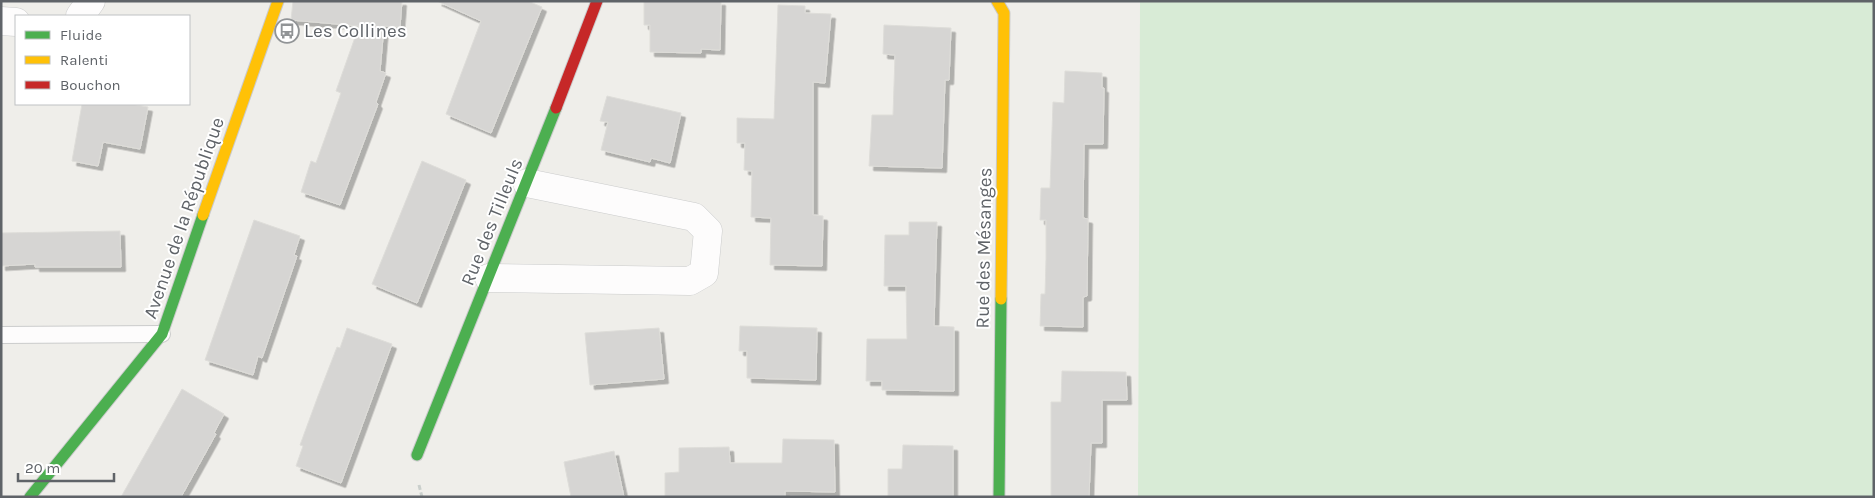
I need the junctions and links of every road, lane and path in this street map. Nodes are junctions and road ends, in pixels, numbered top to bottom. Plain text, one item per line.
1 (91, 1) edge
2 (278, 1) edge
3 (597, 1) edge
4 (997, 1) edge
5 (81, 15) edge
6 (1, 21) edge
7 (15, 22) edge
8 (527, 183) junction
9 (489, 278) junction
10 (162, 334) junction
11 (1, 335) edge
12 (417, 455) dead end
13 (30, 497) edge
14 (999, 497) edge

1 - 5 street
2 - 10 street, Avenue de la République
3 - 8 street, Rue des Tilleuls
4 - 14 street, Rue des Mésanges
6 - 7 street
8 - 9 street, Rue des Tilleuls
8 - 9 street
9 - 12 street, Rue des Tilleuls
10 - 11 lane
10 - 13 street, Avenue de la République

